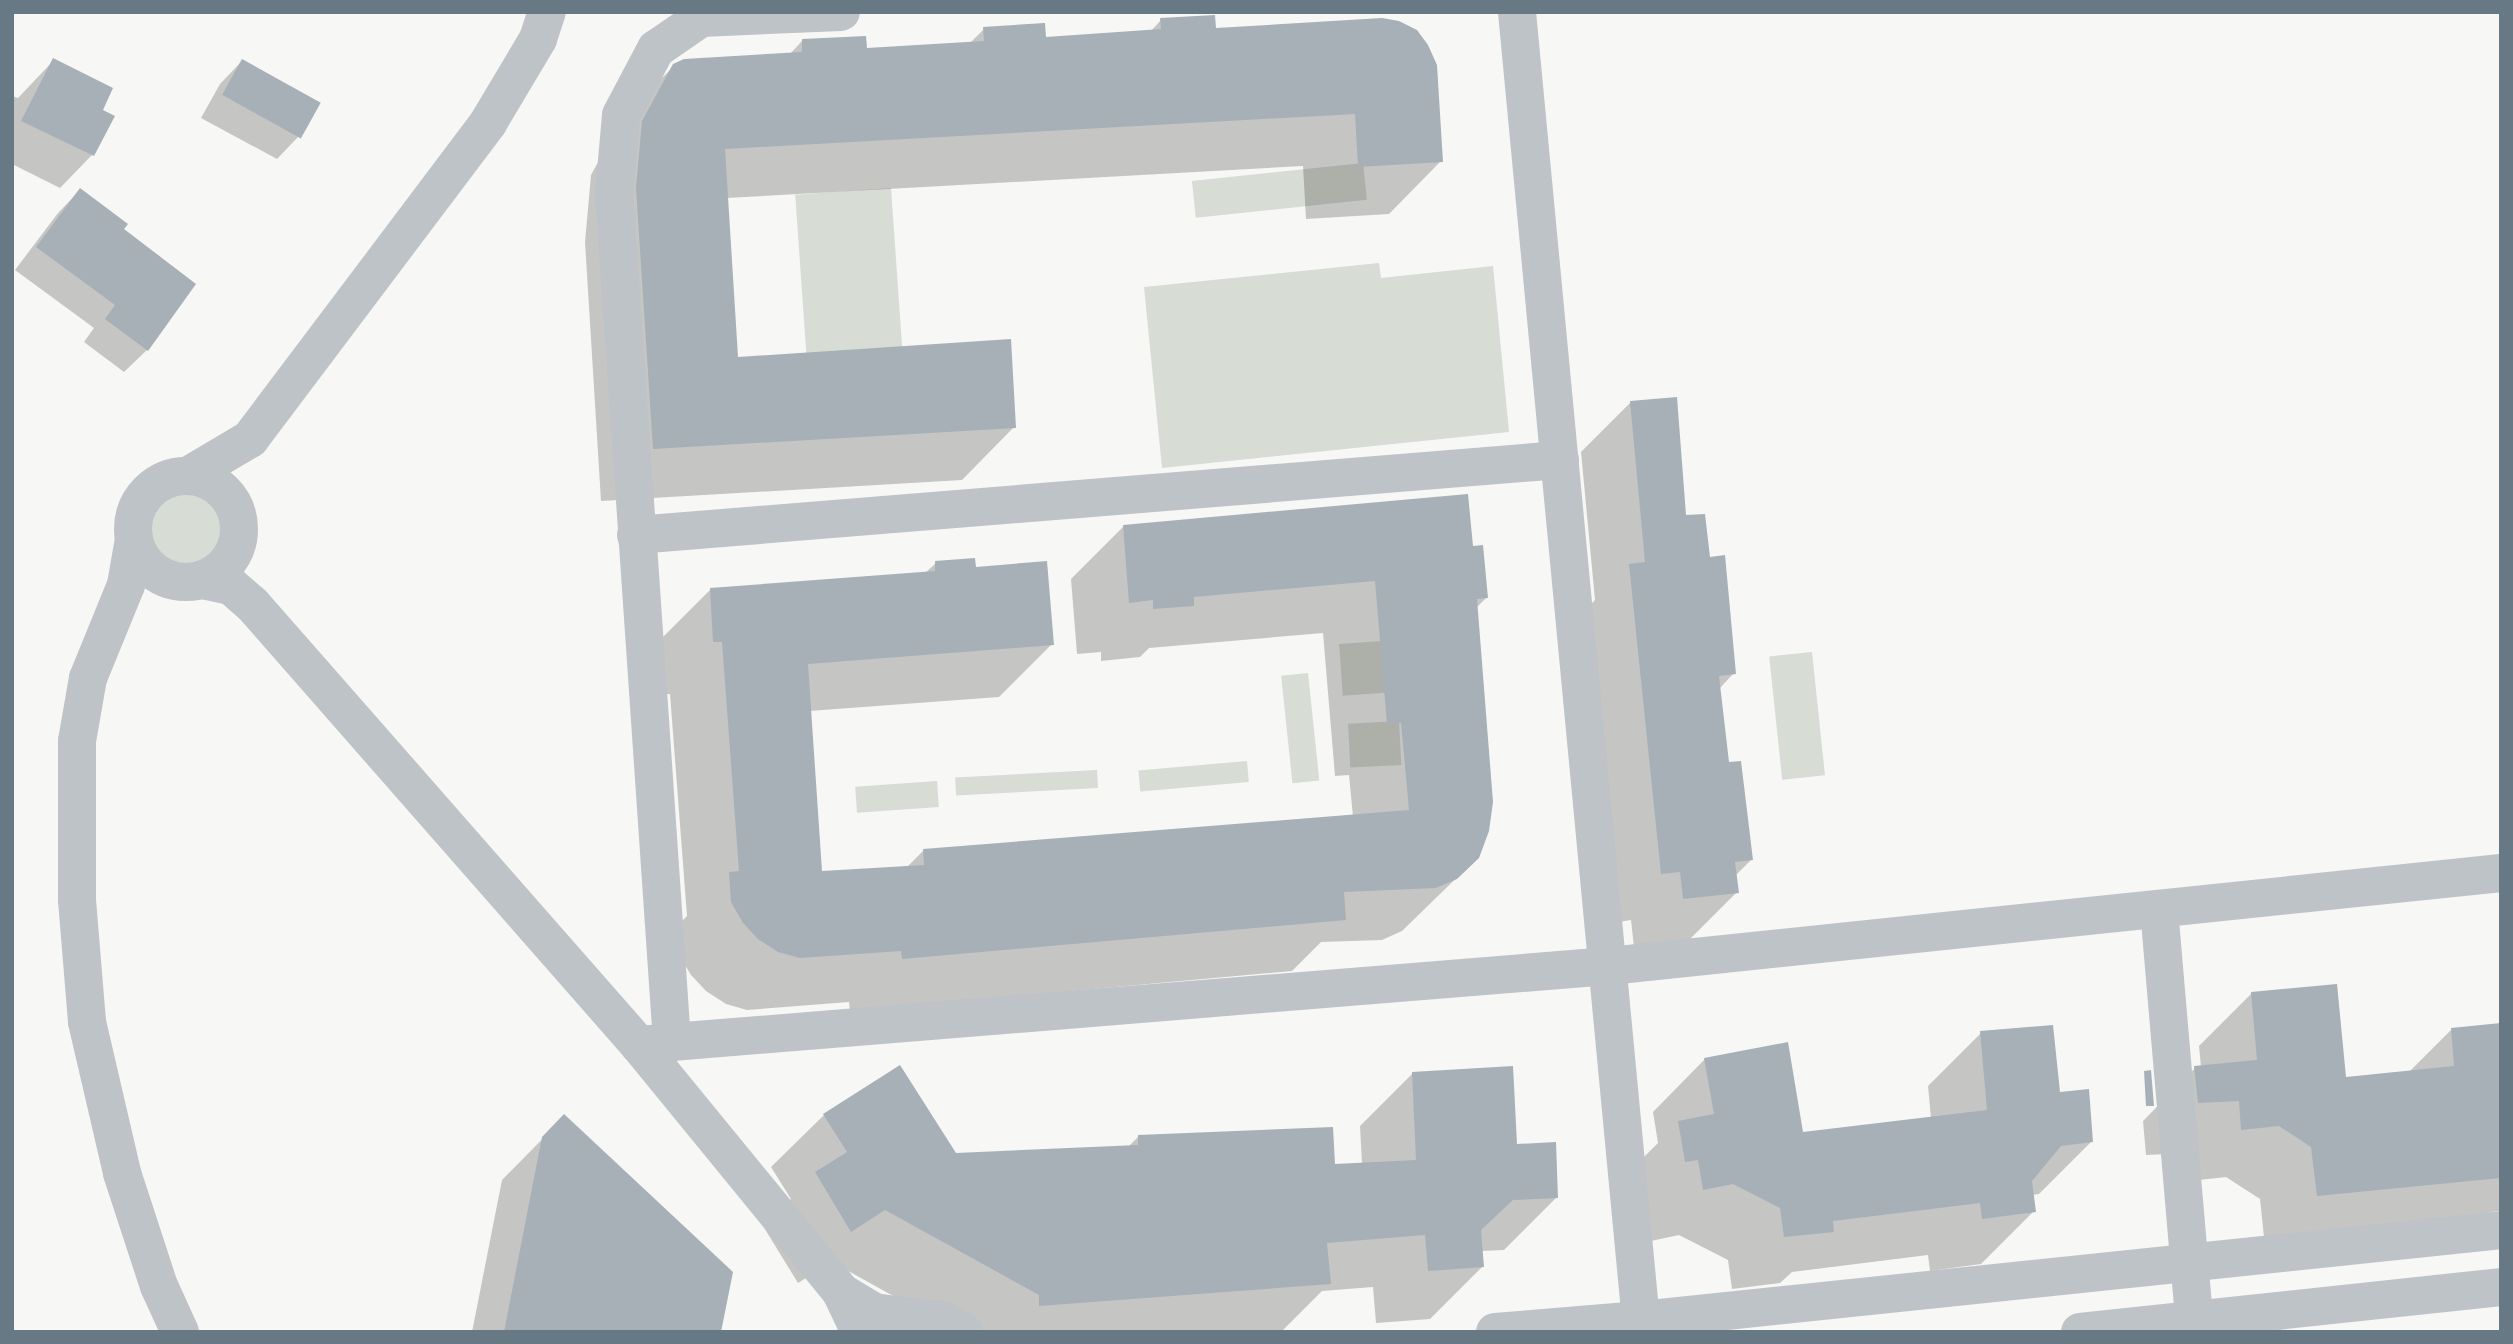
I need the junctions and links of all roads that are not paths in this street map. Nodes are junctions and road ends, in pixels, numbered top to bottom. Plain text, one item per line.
1 (547, 12) edge
2 (841, 12) edge
3 (1517, 12) edge
4 (250, 439) junction
5 (1560, 460) junction
6 (189, 475) junction
7 (237, 519) junction
8 (636, 535) junction
9 (134, 539) junction
10 (192, 581) junction
11 (252, 604) junction
12 (114, 621) junction
13 (2501, 873) edge
14 (2159, 909) junction
15 (1609, 966) junction
16 (656, 1043) junction
17 (2501, 1230) edge
18 (2189, 1263) junction
19 (2501, 1287) edge
20 (841, 1292) junction
21 (909, 1325) edge
22 (1642, 1326) edge
23 (2195, 1327) edge
24 (180, 1332) edge
25 (860, 1332) edge
26 (964, 1332) edge
27 (1495, 1332) edge
28 (2080, 1332) edge

1 - 4 street
2 - 8 street
3 - 5 street
4 - 6 street
4 - 7 street
5 - 8 street
5 - 15 street
6 - 7 street
6 - 9 street
7 - 10 street
7 - 11 street
8 - 16 street
9 - 10 street
9 - 12 street
10 - 11 street
10 - 12 street
11 - 16 street
12 - 24 street
13 - 14 street
14 - 15 street
14 - 18 street
15 - 16 street
15 - 22 street
16 - 20 street
17 - 18 street
18 - 22 street
18 - 23 street
19 - 23 street
20 - 21 street
20 - 25 street
21 - 26 street
22 - 27 street
23 - 28 street

